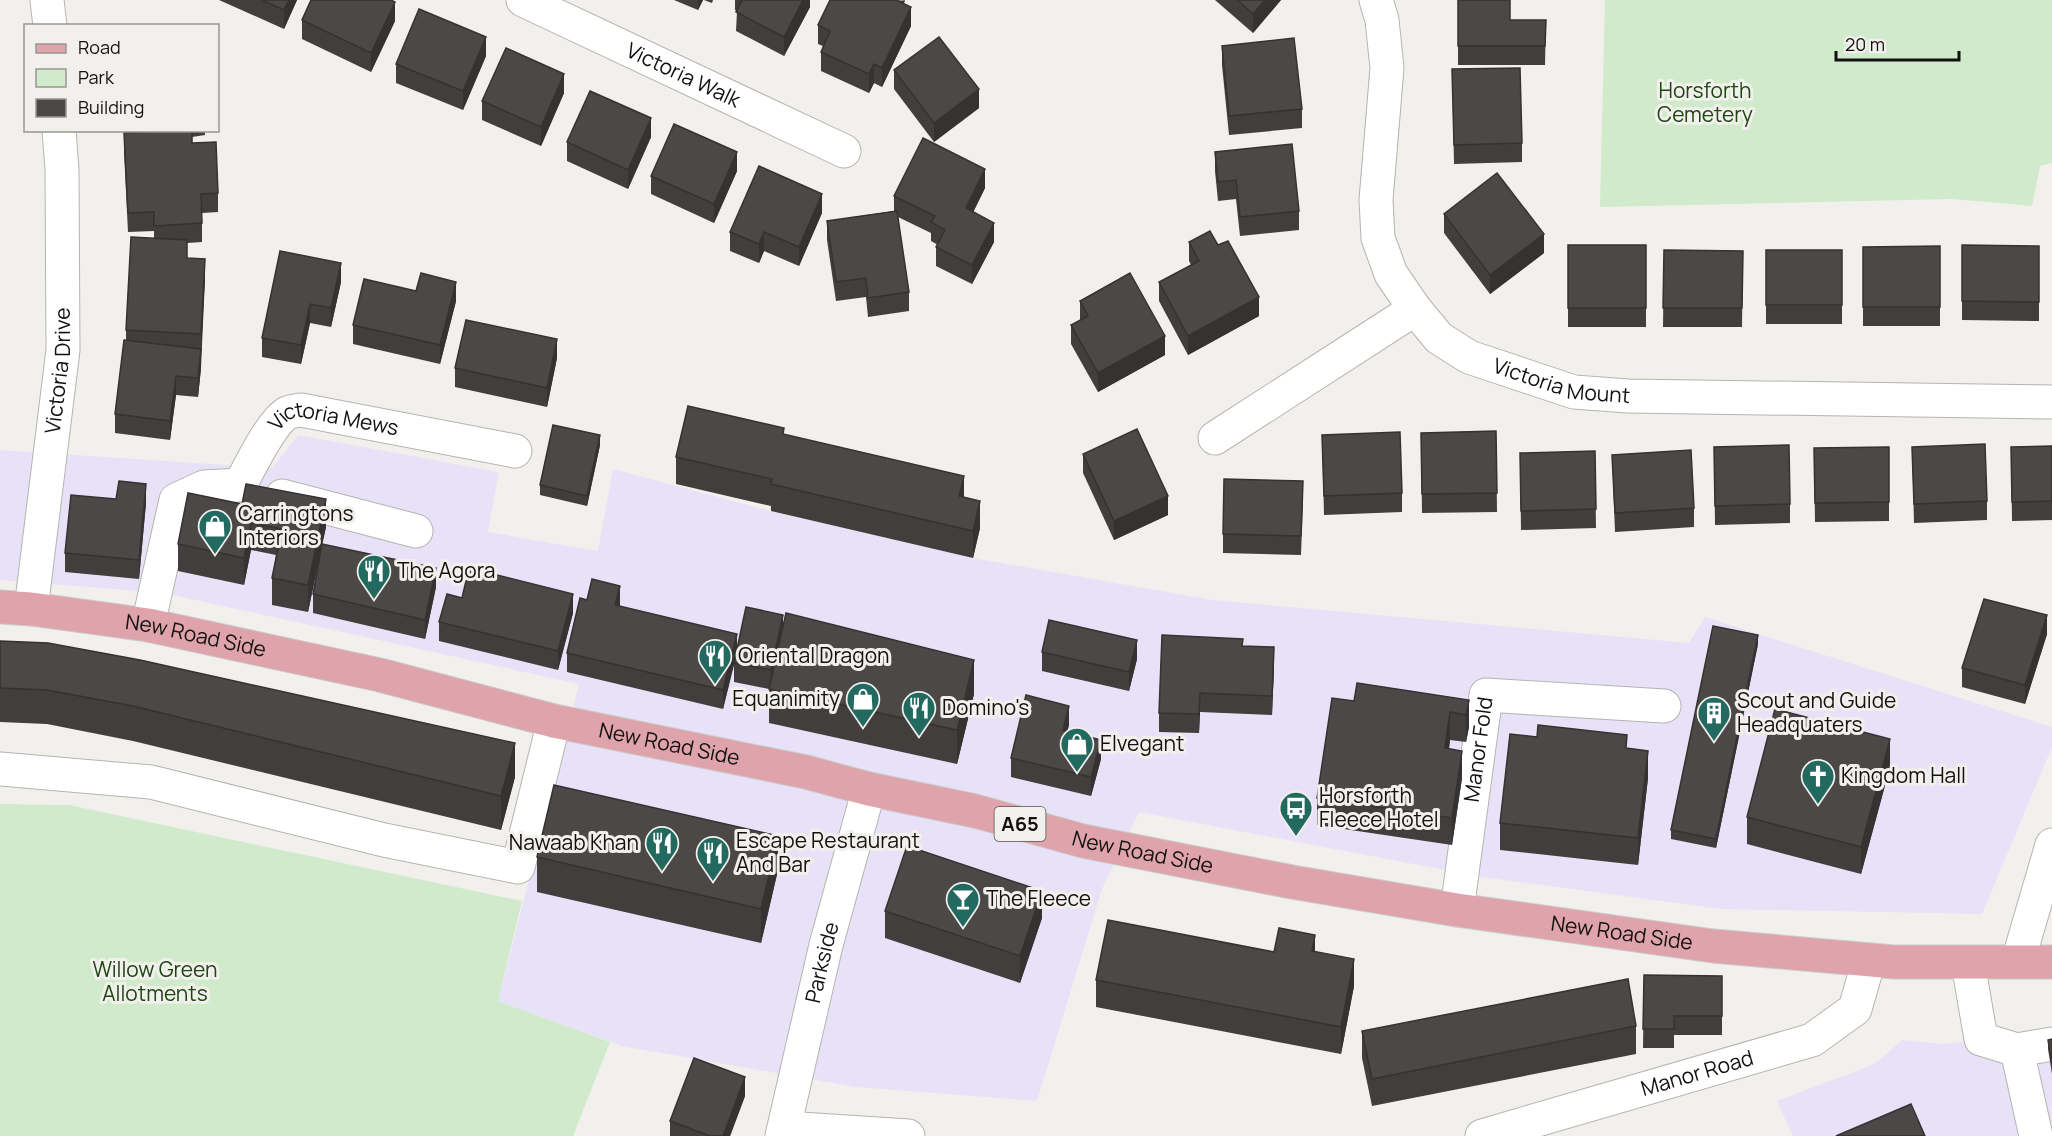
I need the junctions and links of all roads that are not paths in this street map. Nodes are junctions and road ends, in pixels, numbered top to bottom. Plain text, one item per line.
1 (47, 0) edge
2 (523, 0) edge
3 (1376, 0) edge
4 (50, 24) edge
5 (59, 132) edge
6 (843, 151) dead end
7 (1415, 309) junction
8 (2052, 402) edge
9 (1215, 438) dead end
10 (515, 451) dead end
11 (240, 485) junction
12 (416, 531) dead end
13 (16, 608) edge
14 (148, 625) junction
15 (1664, 706) dead end
16 (554, 721) junction
17 (0, 769) edge
18 (869, 789) junction
19 (2052, 845) edge
20 (1457, 910) junction
21 (1869, 960) junction
22 (2018, 961) junction
23 (2052, 962) edge
24 (1968, 963) junction
25 (2052, 1044) edge
26 (2017, 1050) junction
27 (783, 1132) edge
28 (908, 1136) edge
29 (1482, 1136) edge
30 (2036, 1136) edge

1 - 4 street
2 - 6 street, Victoria Walk
3 - 7 street, Victoria Mount
5 - 13 street, Victoria Drive
7 - 8 street, Victoria Mount
7 - 9 street
10 - 11 street, Victoria Mews
11 - 12 street
11 - 14 street
13 - 14 main road, New Road Side / A65
14 - 16 main road, New Road Side / A65
15 - 20 street, Manor Fold
16 - 17 street
16 - 18 main road, New Road Side / A65
18 - 20 main road, New Road Side / A65
18 - 27 street, Parkside
19 - 22 street
20 - 21 main road, New Road Side / A65
21 - 24 main road, New Road Side / A65
21 - 29 street, Manor Road
22 - 23 main road, New Road Side / A65
22 - 24 main road, New Road Side / A65
24 - 26 street
25 - 26 street
26 - 30 street
27 - 28 street

